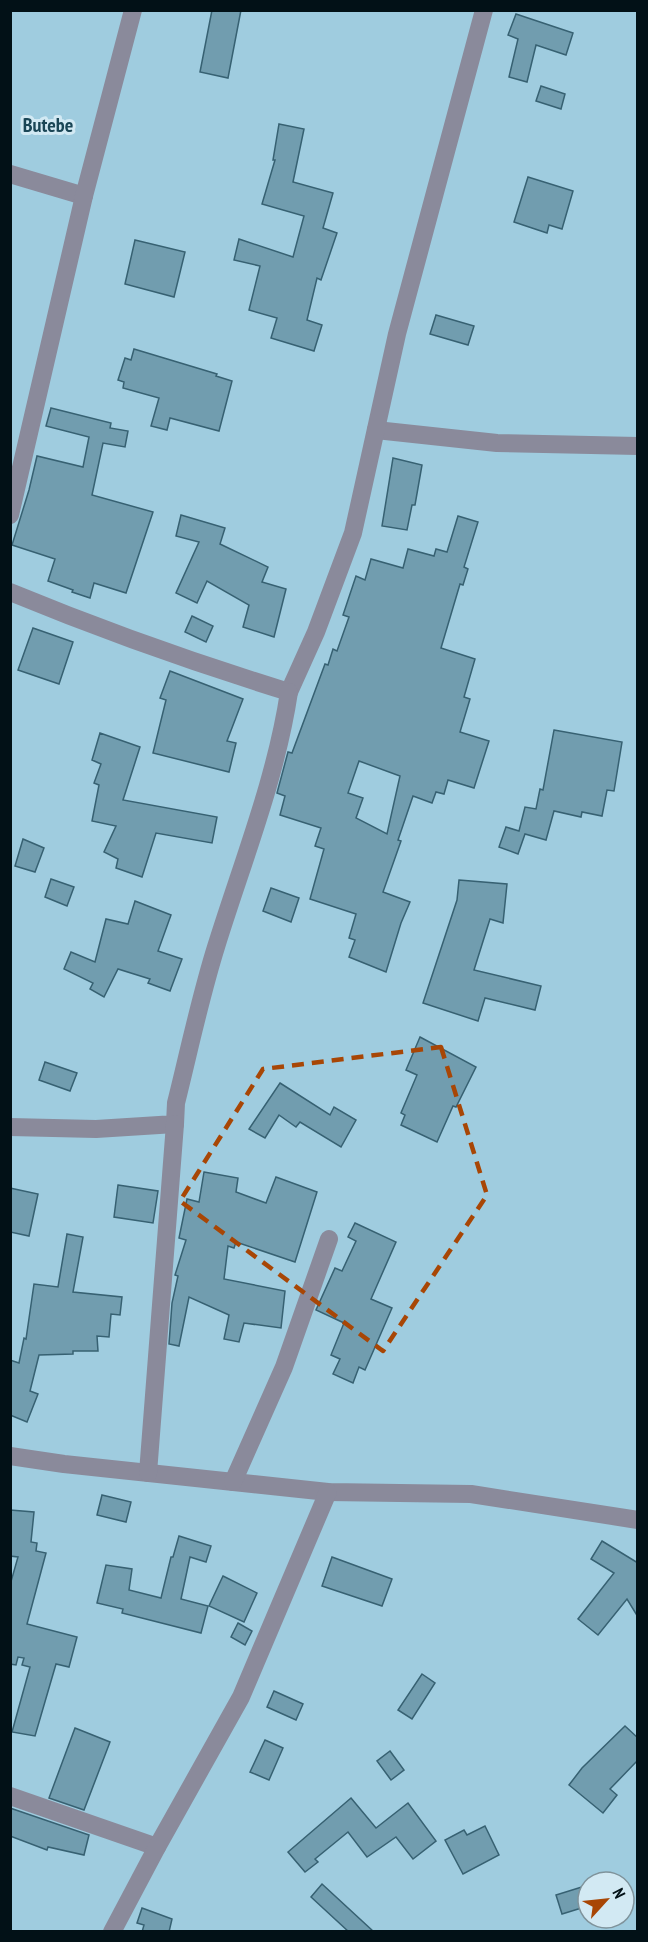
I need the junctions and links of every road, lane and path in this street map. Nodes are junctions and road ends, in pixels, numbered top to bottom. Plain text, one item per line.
1 (133, 10) edge
2 (484, 10) edge
3 (10, 174) edge
4 (84, 196) junction
5 (376, 430) junction
6 (638, 446) edge
7 (14, 484) edge
8 (10, 515) edge
9 (10, 592) edge
10 (289, 692) junction
11 (175, 1124) junction
12 (10, 1127) edge
13 (329, 1239) dead end
14 (10, 1456) edge
15 (148, 1473) junction
16 (233, 1482) junction
17 (328, 1492) junction
18 (638, 1520) edge
19 (10, 1796) edge
20 (157, 1847) junction
21 (112, 1932) edge

1 - 4 street
2 - 5 street
3 - 4 street
4 - 7 street
5 - 6 street
5 - 10 street
7 - 8 street
9 - 10 street
10 - 11 street
11 - 12 street
11 - 15 street
13 - 16 street
14 - 15 street
15 - 16 street
16 - 17 street
17 - 18 street
17 - 20 street
19 - 20 street
20 - 21 street

